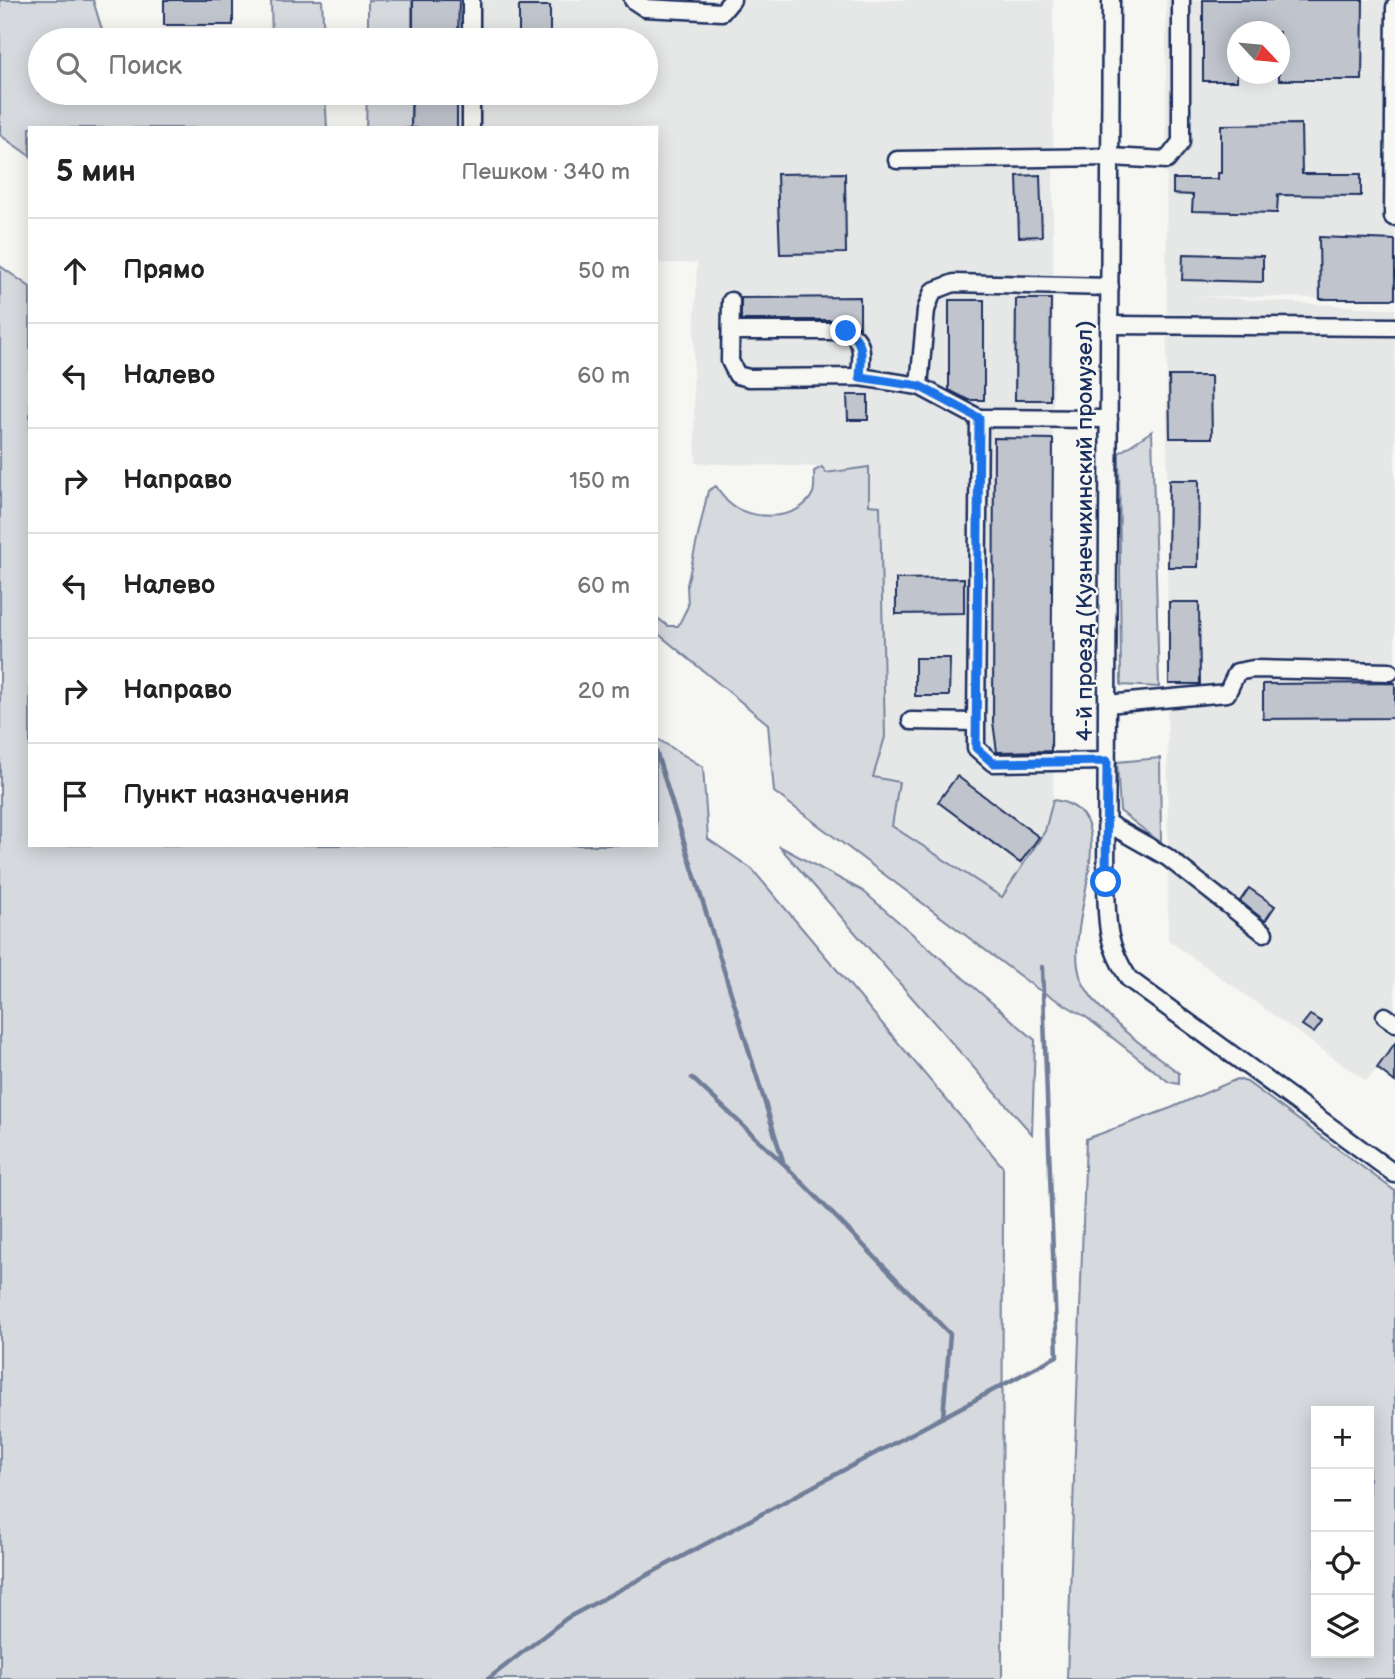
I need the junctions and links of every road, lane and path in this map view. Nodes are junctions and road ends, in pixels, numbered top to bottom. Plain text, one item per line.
1 (471, 0) edge
2 (633, 0) edge
3 (732, 0) edge
4 (1111, 0) edge
5 (1181, 0) edge
6 (1395, 7) edge
7 (471, 28) edge
8 (471, 105) edge
9 (471, 126) edge
10 (1110, 157) junction
11 (897, 159) dead end
12 (1393, 217) dead end
13 (1110, 287) junction
14 (731, 301) dead end
15 (1110, 325) junction
16 (1395, 327) edge
17 (732, 331) junction
18 (860, 377) junction
19 (919, 386) junction
20 (979, 418) junction
21 (1109, 419) junction
22 (1390, 672) dead end
23 (1107, 704) junction
24 (911, 721) dead end
25 (976, 722) junction
26 (1107, 761) junction
27 (1107, 823) junction
28 (1264, 933) dead end
29 (1395, 1174) edge

1 - 7 street
2 - 3 street
4 - 10 street, 4-й проезд (Кузнечихинский промузел)
5 - 10 street
6 - 12 street
8 - 9 street
10 - 11 street
10 - 13 street, 4-й проезд (Кузнечихинский промузел)
13 - 15 street, 4-й проезд (Кузнечихинский промузел)
13 - 19 street
14 - 17 street
15 - 16 street
15 - 21 street, 4-й проезд (Кузнечихинский промузел)
17 - 18 street
17 - 18 street
18 - 19 street
19 - 20 street
20 - 21 street
20 - 25 street
21 - 23 street, 4-й проезд (Кузнечихинский промузел)
22 - 23 street
23 - 26 street, 4-й проезд (Кузнечихинский промузел)
24 - 25 street
25 - 26 street
26 - 27 street, 4-й проезд (Кузнечихинский промузел)
27 - 28 street
27 - 29 street, 4-й проезд (Кузнечихинский промузел)

